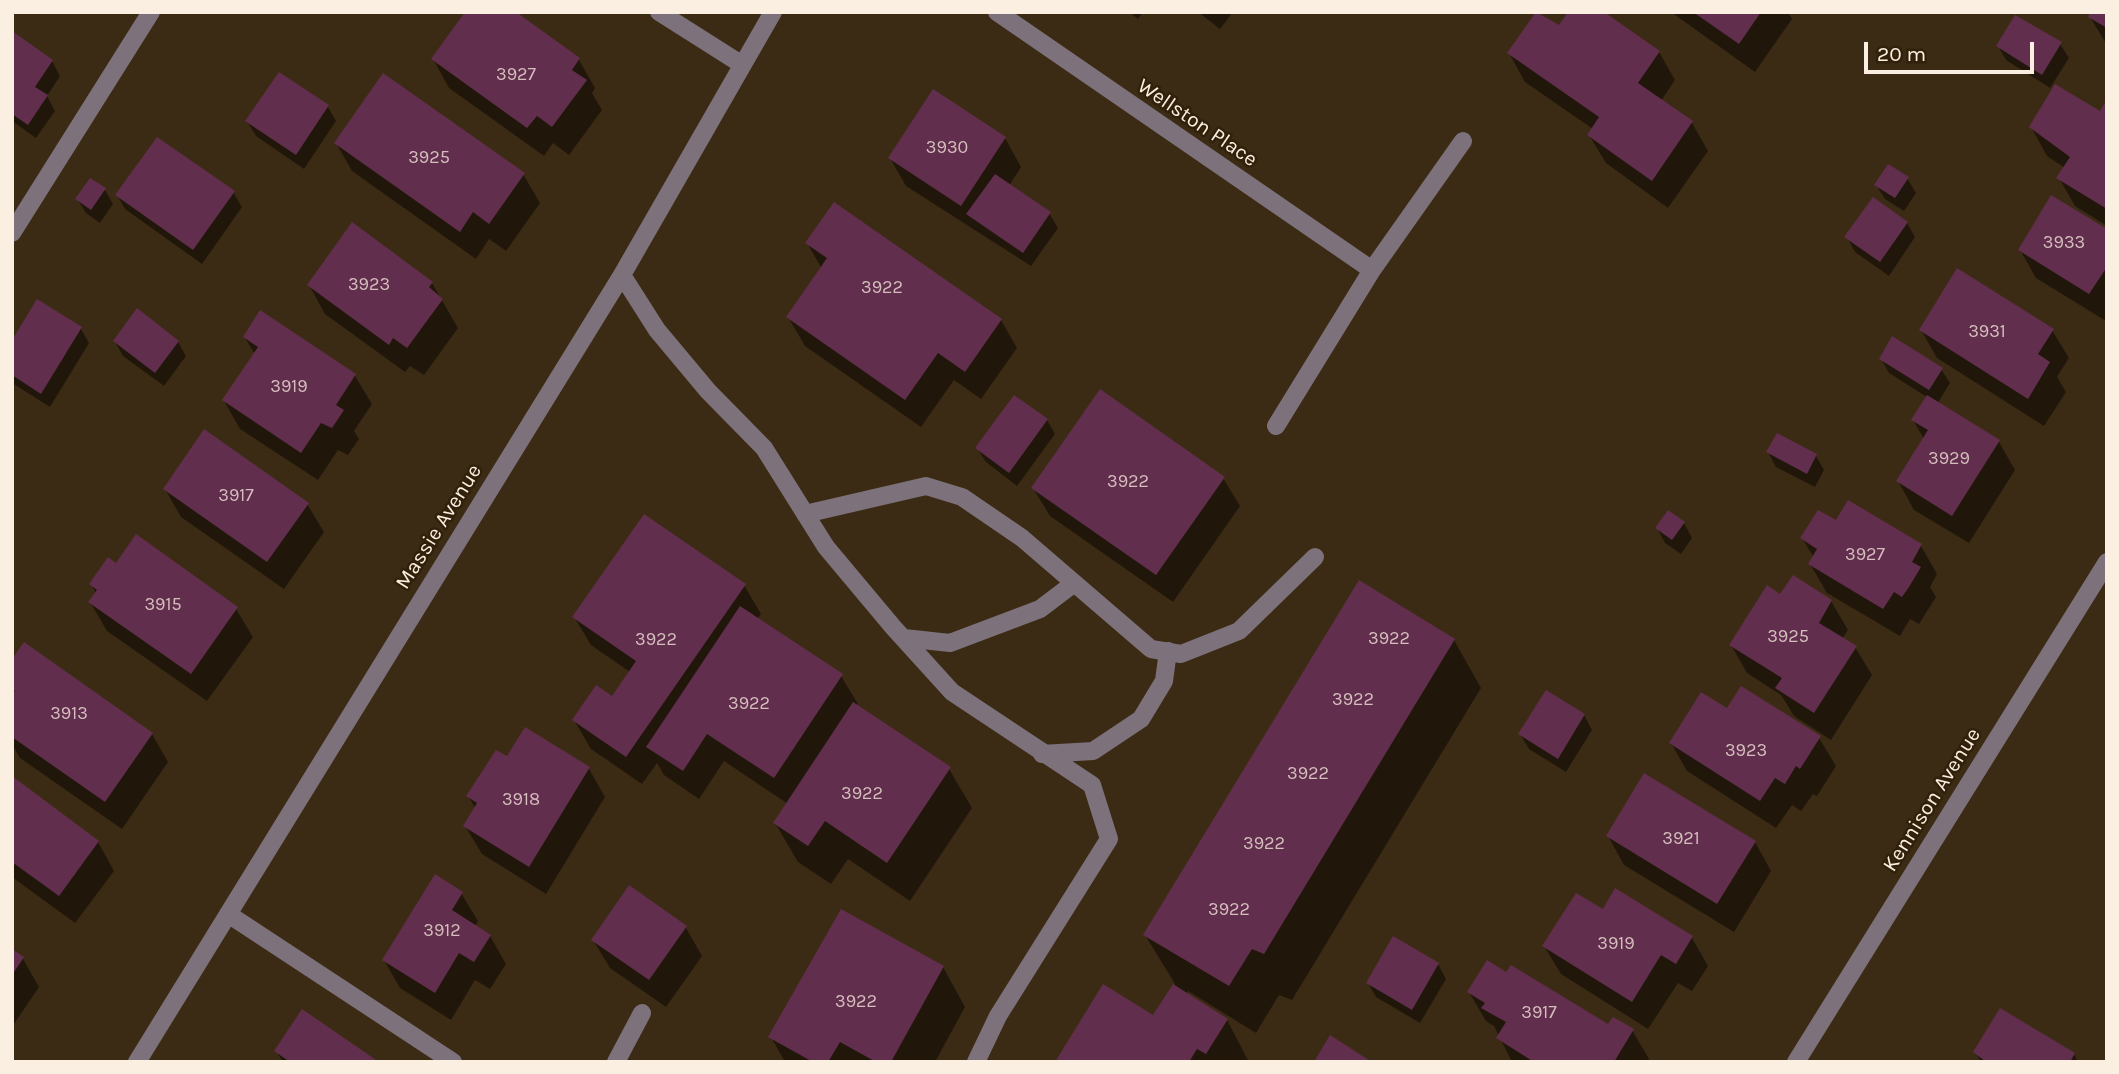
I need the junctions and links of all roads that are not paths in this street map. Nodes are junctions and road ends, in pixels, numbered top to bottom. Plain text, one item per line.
1 (151, 12) edge
2 (659, 12) edge
3 (773, 12) edge
4 (997, 12) edge
5 (741, 64) junction
6 (1463, 141) dead end
7 (12, 233) edge
8 (1372, 270) junction
9 (622, 275) junction
10 (1276, 426) dead end
11 (805, 514) junction
12 (1315, 557) dead end
13 (2107, 562) edge
14 (1073, 584) junction
15 (904, 638) junction
16 (1168, 651) junction
17 (1042, 754) junction
18 (228, 914) junction
19 (642, 1013) dead end
20 (137, 1062) edge
21 (453, 1062) edge
22 (616, 1062) edge
23 (976, 1062) edge
24 (1796, 1062) edge

1 - 7 street
2 - 5 street
3 - 5 street, Massie Avenue
4 - 8 street, Wellston Place
5 - 9 street, Massie Avenue
6 - 8 street
8 - 10 street
9 - 11 street
9 - 18 street, Massie Avenue
11 - 14 street
11 - 15 street
12 - 16 street
13 - 24 street, Kennison Avenue
14 - 15 street
14 - 16 street
15 - 17 street
16 - 17 street
17 - 23 street
18 - 20 street, Massie Avenue
18 - 21 street
19 - 22 street

